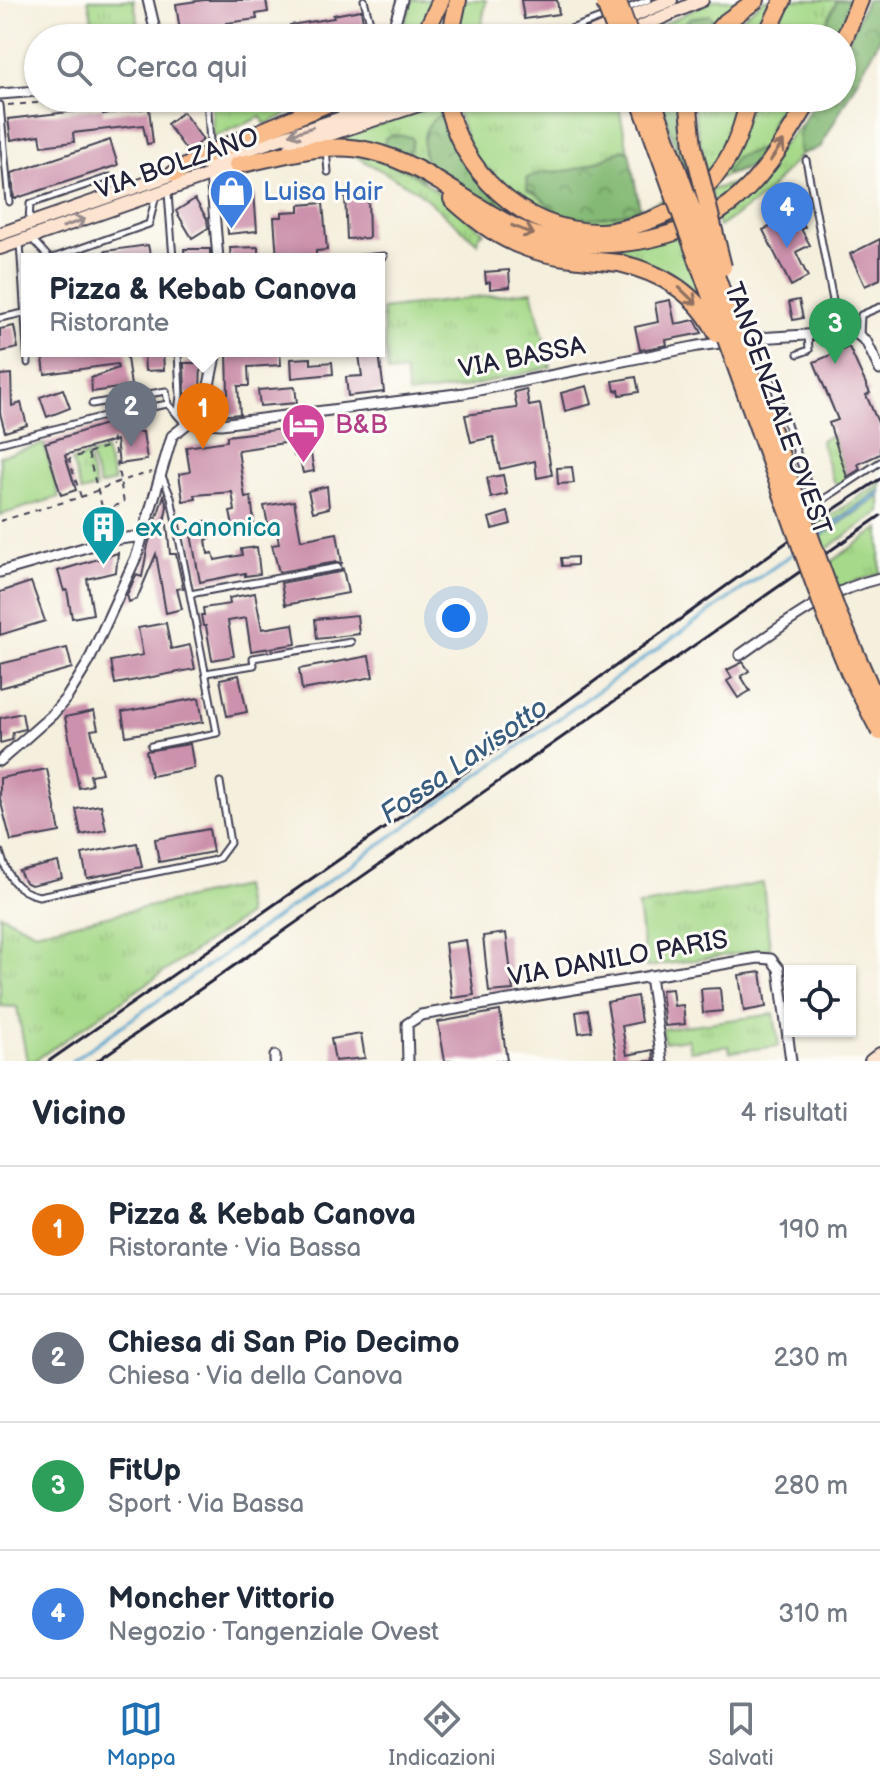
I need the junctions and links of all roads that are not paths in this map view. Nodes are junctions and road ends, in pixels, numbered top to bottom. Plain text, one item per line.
1 (148, 0) edge
2 (364, 0) edge
3 (402, 0) edge
4 (441, 0) edge
5 (458, 0) edge
6 (648, 0) edge
7 (671, 0) edge
8 (702, 0) edge
9 (756, 0) edge
10 (783, 0) edge
11 (860, 0) edge
12 (609, 1) edge
13 (154, 24) edge
14 (370, 24) edge
15 (394, 24) edge
16 (430, 24) edge
17 (453, 24) edge
18 (584, 24) edge
19 (613, 24) edge
20 (614, 24) edge
21 (623, 24) edge
22 (648, 24) edge
23 (723, 24) edge
24 (772, 24) edge
25 (850, 24) edge
26 (24, 92) edge
27 (0, 94) edge
28 (0, 105) edge
29 (208, 112) edge
30 (308, 112) edge
31 (359, 112) edge
32 (409, 112) edge
33 (449, 112) edge
34 (644, 112) edge
35 (657, 112) edge
36 (689, 112) edge
37 (745, 112) edge
38 (802, 112) edge
39 (210, 143) dead end
40 (326, 148) junction
41 (806, 160) dead end
42 (237, 165) junction
43 (328, 172) dead end
44 (175, 173) junction
45 (110, 177) dead end
46 (431, 177) junction
47 (212, 180) junction
48 (162, 193) junction
49 (688, 200) junction
50 (9, 202) dead end
51 (29, 223) junction
52 (675, 231) junction
53 (0, 234) edge
54 (26, 240) junction
55 (0, 248) edge
56 (26, 253) edge
57 (42, 253) edge
58 (67, 253) edge
59 (172, 253) edge
60 (218, 253) edge
61 (880, 307) edge
62 (21, 314) edge
63 (0, 318) edge
64 (839, 332) junction
65 (808, 335) junction
66 (860, 335) junction
67 (757, 338) junction
68 (798, 354) dead end
69 (28, 357) edge
70 (178, 357) edge
71 (215, 357) edge
72 (28, 363) dead end
73 (880, 370) edge
74 (748, 383) junction
75 (92, 404) dead end
76 (168, 404) junction
77 (178, 413) junction
78 (188, 424) junction
79 (0, 443) edge
80 (880, 462) edge
81 (157, 474) junction
82 (144, 536) junction
83 (338, 567) dead end
84 (0, 572) edge
85 (880, 578) edge
86 (190, 594) junction
87 (351, 642) dead end
88 (740, 655) dead end
89 (206, 673) junction
90 (880, 709) edge
91 (880, 732) edge
92 (151, 746) dead end
93 (0, 761) edge
94 (220, 782) dead end
95 (0, 852) edge
96 (650, 976) junction
97 (880, 1054) edge
98 (408, 1061) edge
99 (662, 1061) edge
100 (791, 1061) edge
101 (871, 1061) edge

1 - 13 street
2 - 14 lane
3 - 15 street
4 - 16 highway
5 - 17 highway
6 - 18 lane
7 - 20 main road
8 - 22 main road
9 - 23 highway
10 - 24 highway
11 - 25 highway
12 - 19 highway, bridge
12 - 21 highway, bridge
26 - 27 street
28 - 50 lane
29 - 39 lane
30 - 44 highway
31 -> 44 main road, VIA BOLZANO
32 - 42 main road, VIA BOLZANO
33 - 49 highway
34 - 74 highway, TANGENZIALE OVEST, bridge
35 - 74 highway, TANGENZIALE OVEST, bridge
36 - 74 highway, bridge
37 - 49 highway
52 -> 38 highway
40 - 42 highway
40 - 43 lane
40 - 46 highway
41 - 64 lane
42 - 47 main road, VIA BOLZANO
44 - 51 main road, VIA BOLZANO
45 - 51 lane
46 -> 52 highway
46 -> 74 highway, bridge
47 - 48 main road, VIA BOLZANO
47 - 60 street
54 -> 48 main road, VIA BOLZANO
48 - 58 lane
48 - 59 lane
49 - 52 highway
51 - 53 main road, VIA BOLZANO
54 - 55 main road, VIA BOLZANO
54 - 56 lane
54 - 57 lane
61 - 66 lane
62 - 63 lane
64 - 65 street, VIA BASSA
64 - 66 street, VIA BASSA
65 - 67 street, VIA BASSA
65 - 68 lane
66 - 73 street
67 - 78 street, VIA BASSA
67 - 80 lane
69 - 72 lane
70 - 77 lane
71 - 78 street
74 - 90 highway, TANGENZIALE OVEST, bridge
74 - 91 highway, TANGENZIALE OVEST, bridge
75 - 76 lane
76 - 77 lane
76 - 79 lane
77 - 78 lane
78 - 81 street
81 - 82 street
81 - 86 lane
82 - 84 street
82 - 93 street
83 - 86 lane
85 - 88 street
86 - 89 lane
87 - 89 lane
89 - 92 lane
94 - 95 lane
96 - 98 street, VIA DANILO PARIS
96 - 99 street
96 - 100 street, VIA DANILO PARIS
97 - 101 main road

